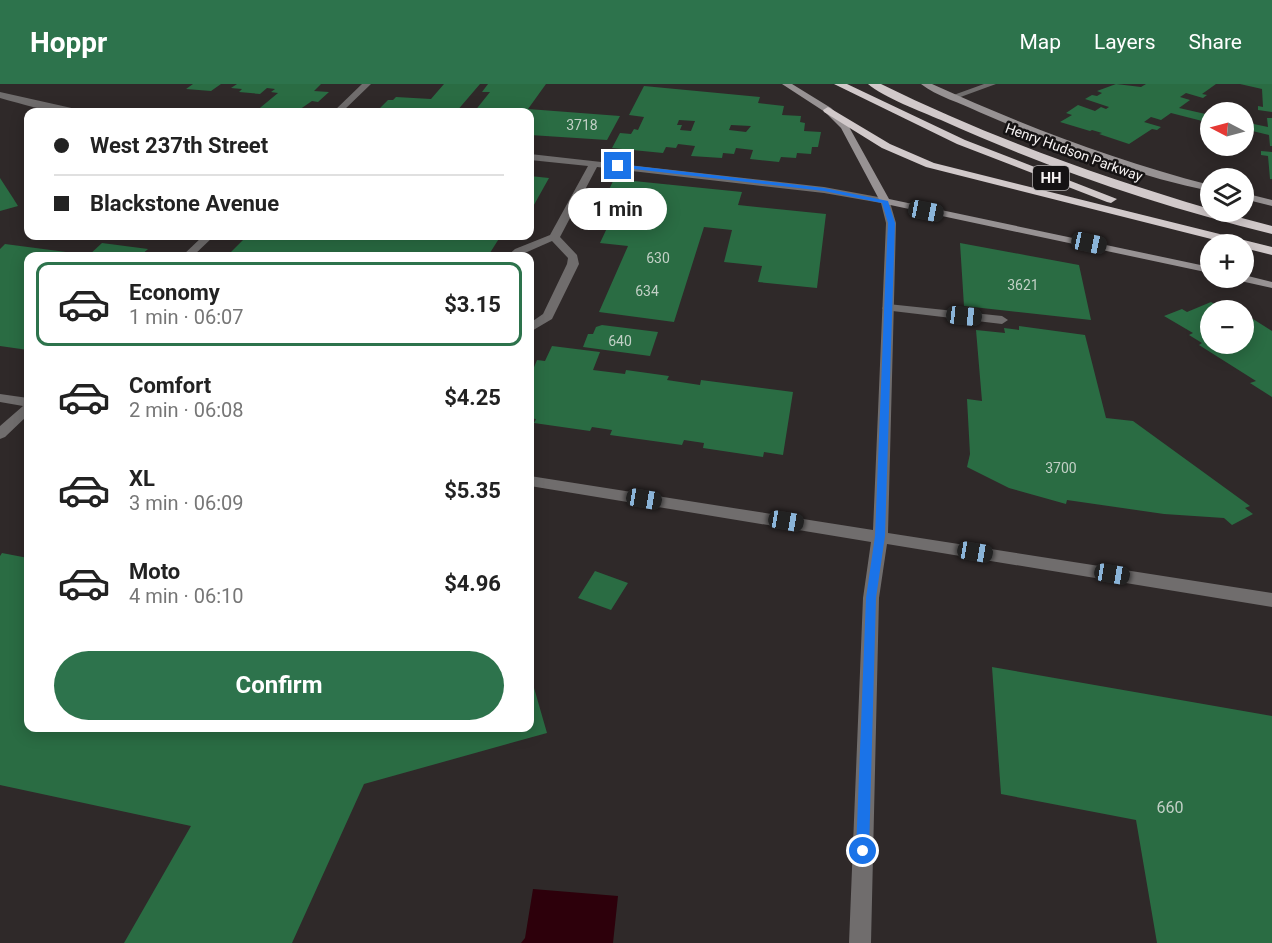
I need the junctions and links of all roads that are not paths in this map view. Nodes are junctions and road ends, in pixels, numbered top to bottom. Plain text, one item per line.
1 (367, 84) edge
2 (786, 84) edge
3 (839, 84) edge
4 (873, 84) edge
5 (898, 84) edge
6 (925, 84) edge
7 (993, 84) edge
8 (0, 95) edge
9 (952, 97) junction
10 (53, 108) edge
11 (341, 108) edge
12 (828, 110) junction
13 (534, 157) edge
14 (595, 163) junction
15 (1080, 172) junction
16 (1200, 185) edge
17 (1254, 198) edge
18 (885, 201) junction
19 (1272, 203) edge
20 (1272, 230) edge
21 (554, 237) junction
22 (205, 240) edge
23 (1272, 250) edge
24 (191, 252) edge
25 (518, 252) edge
26 (1200, 268) edge
27 (1254, 281) edge
28 (1272, 285) edge
29 (888, 308) junction
30 (1002, 320) dead end
31 (534, 325) edge
32 (0, 398) edge
33 (24, 401) edge
34 (24, 412) edge
35 (0, 434) edge
36 (534, 482) edge
37 (880, 536) junction
38 (1272, 600) edge
39 (860, 943) edge

1 - 11 street
2 - 12 street
3 - 23 highway, Henry Hudson Parkway / HH
4 - 15 highway, Henry Hudson Parkway / HH
5 - 15 highway
6 - 9 street
7 - 9 street
8 - 10 street
9 - 16 street
12 - 18 street
12 - 23 highway
13 - 14 street
14 - 18 street
14 - 21 street
15 - 20 highway, Henry Hudson Parkway / HH
17 - 19 street
18 - 26 street
18 - 29 street
21 - 25 street
21 - 31 street
22 - 24 street
27 - 28 street
29 - 30 street
29 - 37 street
32 - 33 street
34 - 35 street
36 - 37 street
37 - 38 street
37 - 39 street

